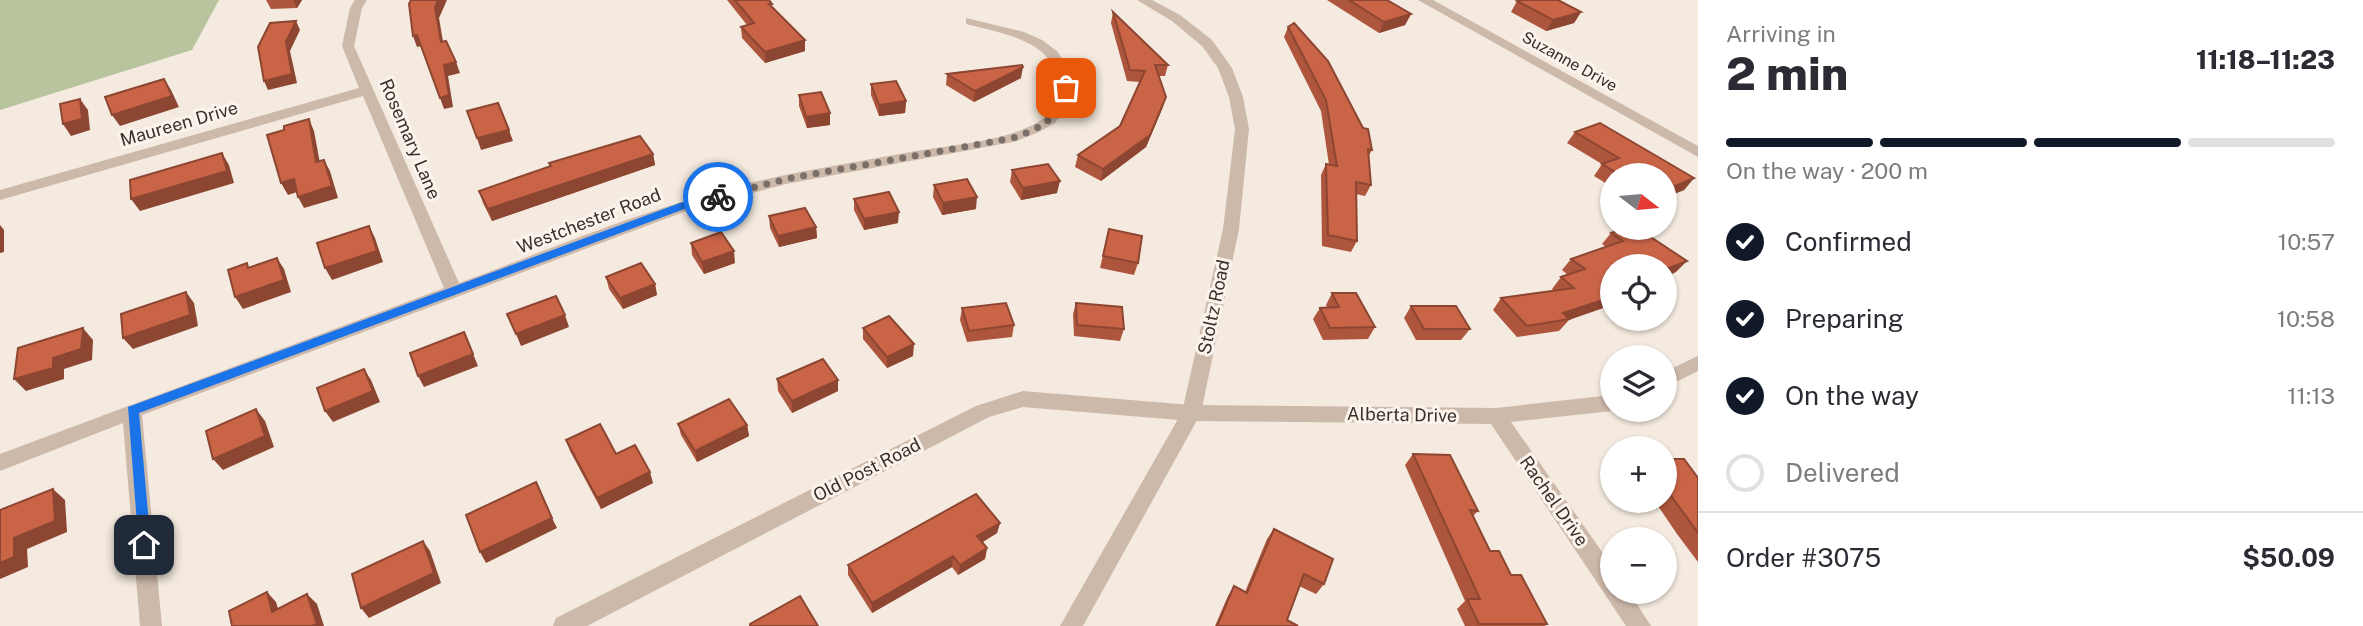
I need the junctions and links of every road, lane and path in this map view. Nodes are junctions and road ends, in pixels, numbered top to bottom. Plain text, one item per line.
1 (360, 0) edge
2 (1143, 0) edge
3 (1424, 0) edge
4 (970, 21) dead end
5 (368, 90) junction
6 (1698, 152) edge
7 (0, 195) edge
8 (455, 293) junction
9 (1698, 363) edge
10 (1677, 375) edge
11 (1600, 404) edge
12 (132, 411) junction
13 (1191, 413) junction
14 (1496, 416) junction
15 (0, 463) edge
16 (1600, 568) edge
17 (1624, 604) edge
18 (151, 626) edge
19 (564, 626) edge
20 (1070, 626) edge
21 (1640, 626) edge

1 - 5 street, Rosemary Lane
2 - 13 street, Stoltz Road
3 - 6 street, Suzanne Drive
4 - 8 street, Westchester Road
5 - 7 street, Maureen Drive
5 - 8 street, Rosemary Lane
8 - 12 street, Westchester Road
9 - 10 street
11 - 14 street, Alberta Drive
12 - 15 street, Westchester Road
12 - 18 street
13 - 14 street, Alberta Drive
13 - 19 street, Old Post Road
13 - 20 street, Stoltz Road
14 - 16 street, Rachel Drive
17 - 21 street

